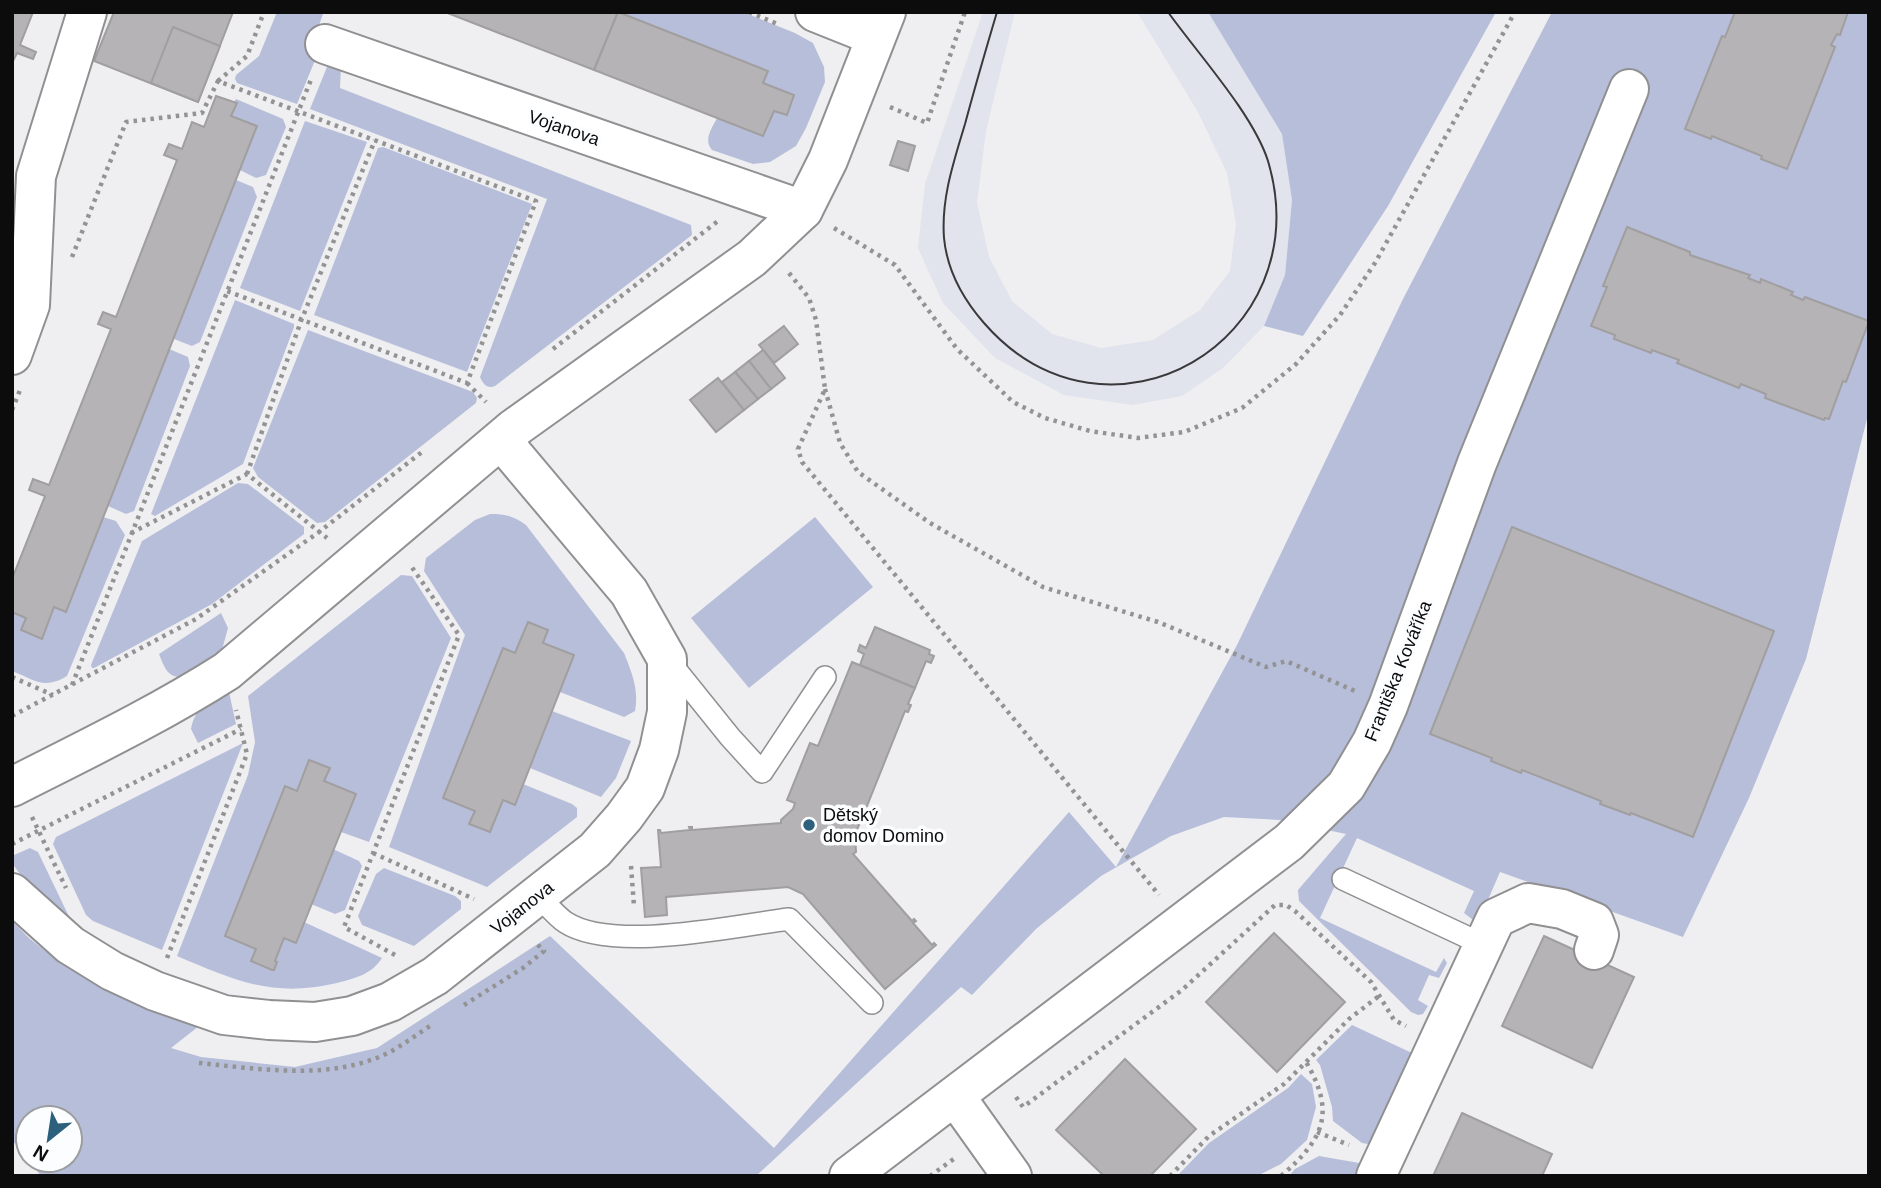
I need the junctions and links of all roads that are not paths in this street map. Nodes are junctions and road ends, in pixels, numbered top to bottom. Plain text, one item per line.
1 (87, 12) edge
2 (815, 12) edge
3 (880, 24) edge
4 (325, 44) road end
5 (1629, 89) dead end
6 (28, 175) edge
7 (803, 210) junction
8 (12, 355) edge
9 (502, 441) junction
10 (667, 659) junction
11 (825, 677) dead end
12 (14, 786) edge
13 (1343, 879) dead end
14 (12, 893) edge
15 (538, 896) junction
16 (1484, 945) junction
17 (1594, 950) dead end
18 (872, 1003) dead end
19 (955, 1096) junction
20 (849, 1176) edge
21 (1012, 1176) edge
22 (1376, 1176) edge

1 - 6 street
2 - 3 street
3 - 7 street
4 - 7 street, Vojanova
5 - 19 street, Františka Kováříka
6 - 8 street
7 - 9 street
9 - 10 street, Vojanova
9 - 12 street
10 - 11 lane
10 - 15 street, Vojanova
13 - 16 lane
14 - 15 street, Vojanova
15 - 18 lane
16 - 17 street
16 - 22 street
19 - 20 street, Františka Kováříka
19 - 21 street

